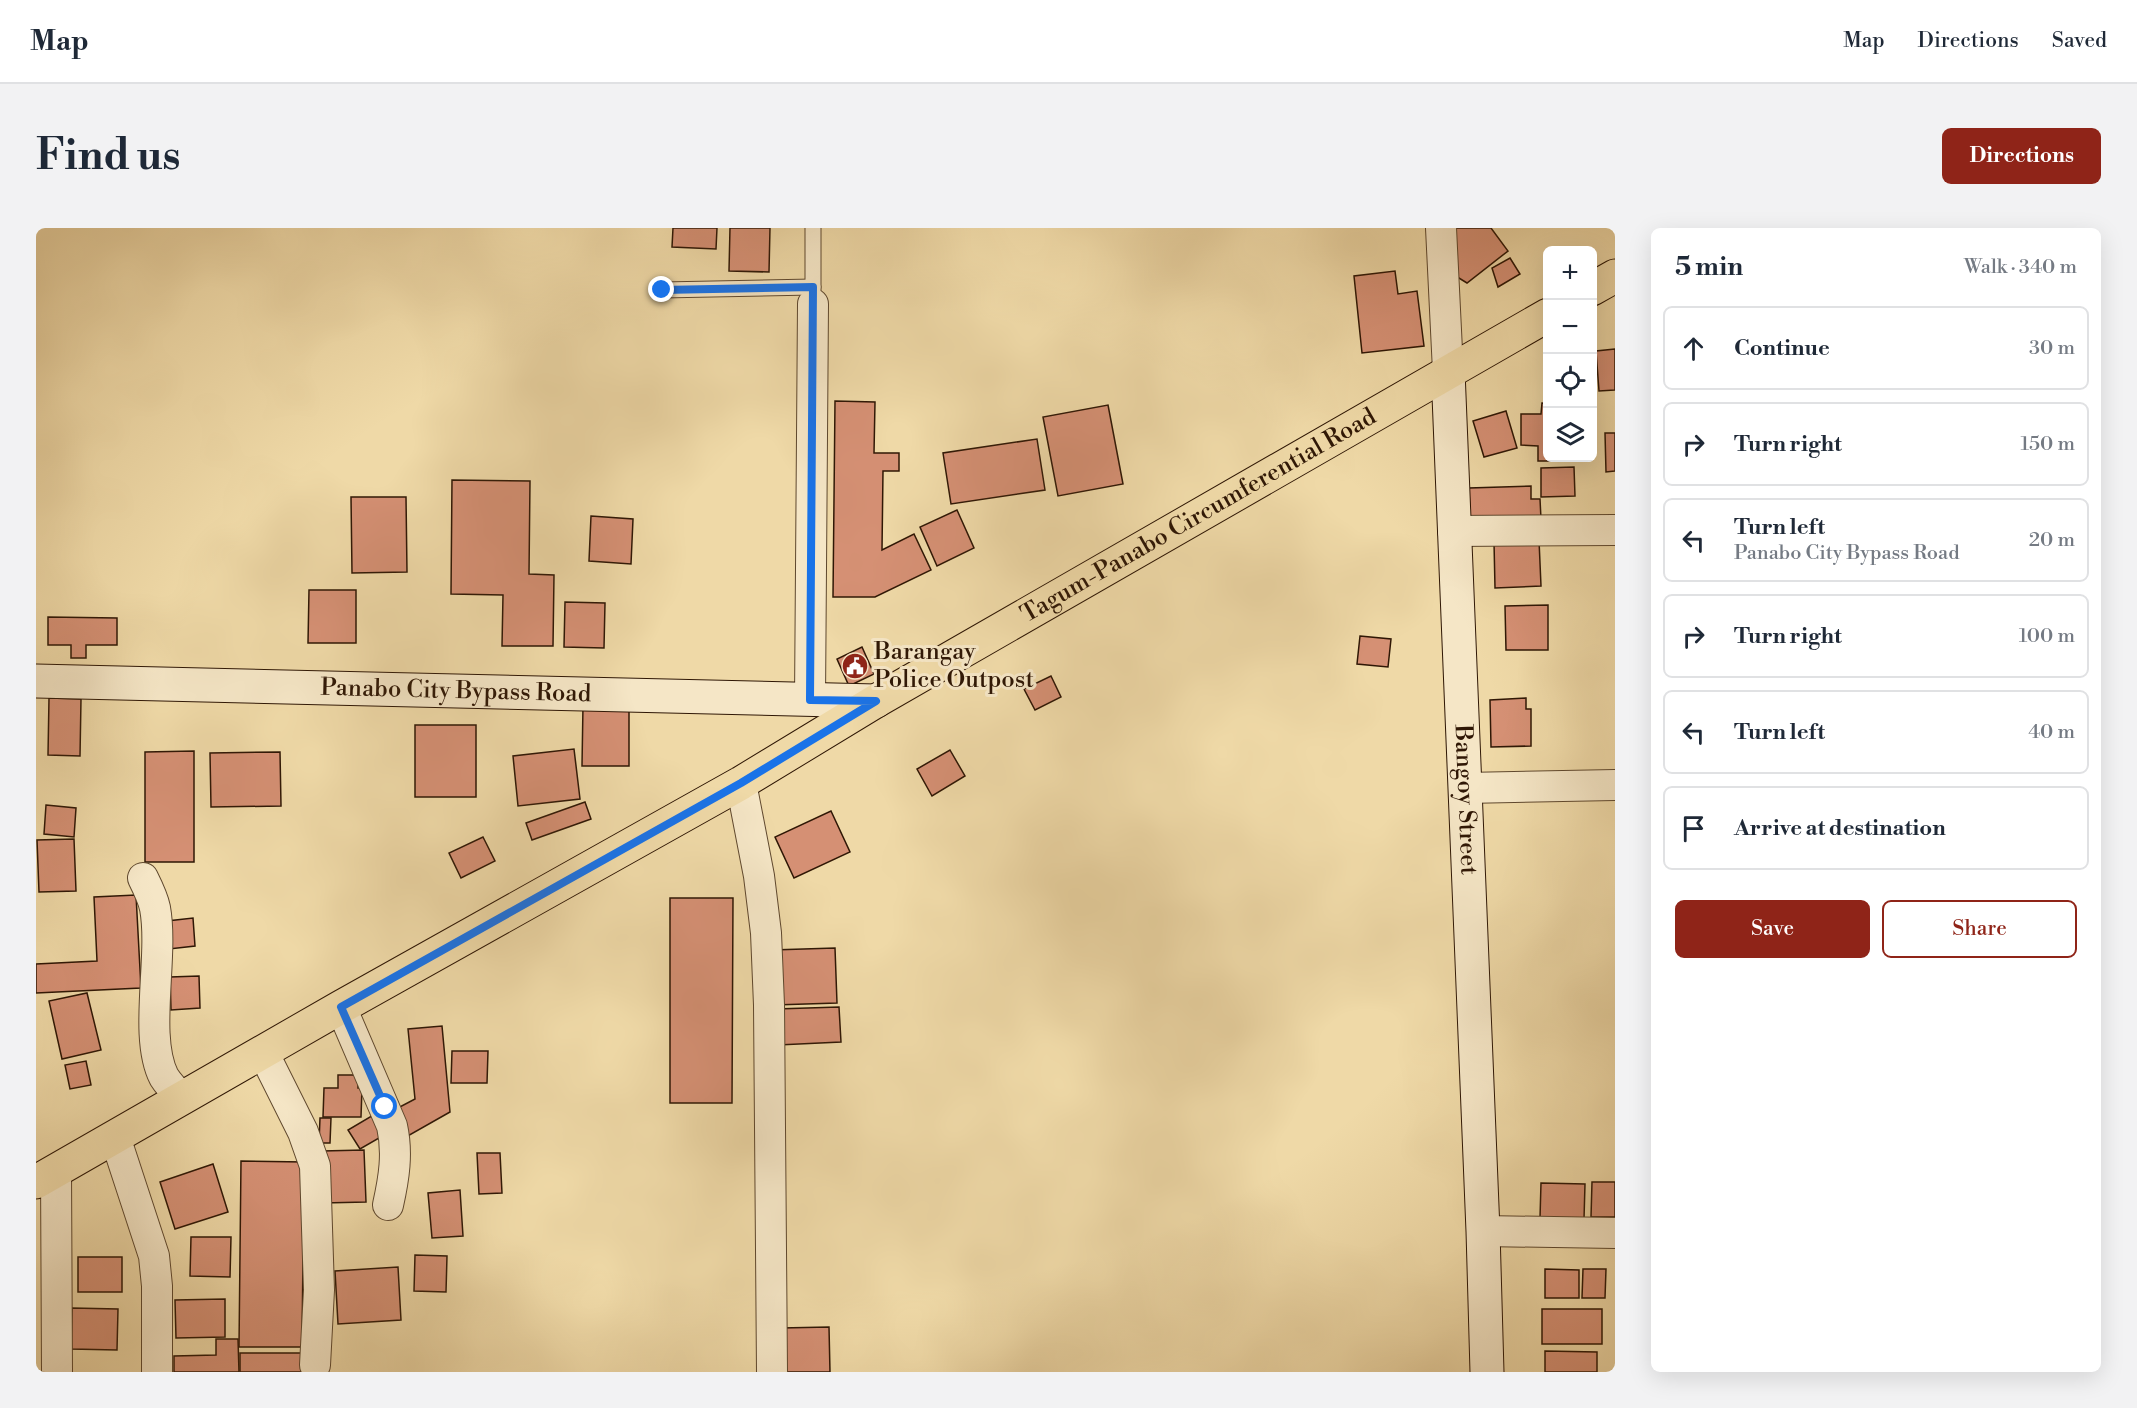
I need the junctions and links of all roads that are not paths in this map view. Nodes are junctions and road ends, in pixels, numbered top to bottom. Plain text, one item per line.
1 (813, 228) edge
2 (1441, 228) edge
3 (1615, 276) edge
4 (1597, 287) edge
5 (662, 290) dead end
6 (813, 295) junction
7 (1543, 318) edge
8 (1448, 371) junction
9 (1615, 530) edge
10 (1453, 531) junction
11 (36, 681) edge
12 (810, 700) junction
13 (876, 701) junction
14 (741, 783) junction
15 (1615, 785) edge
16 (1465, 788) junction
17 (143, 878) dead end
18 (341, 1007) junction
19 (263, 1052) junction
20 (182, 1098) junction
21 (115, 1137) junction
22 (46, 1176) edge
23 (388, 1205) dead end
24 (1484, 1231) junction
25 (1615, 1233) edge
26 (315, 1365) dead end
27 (57, 1372) edge
28 (157, 1372) edge
29 (772, 1372) edge
30 (1487, 1372) edge

1 - 6 lane
2 - 8 street, Bangoy Street
3 - 4 main road
5 - 6 lane
6 - 12 street
7 - 8 main road, Tagum-Panabo Circumferential Road
8 - 10 main road, Bangoy Street
8 - 13 main road, Tagum-Panabo Circumferential Road
9 - 10 street
10 - 16 main road, Bangoy Street
11 - 12 main road, Panabo City Bypass Road
12 - 13 main road, Panabo City Bypass Road
13 - 14 main road, Tagum-Panabo Circumferential Road
14 - 18 main road, Tagum-Panabo Circumferential Road
14 - 29 street
15 - 16 street
16 - 24 main road, Bangoy Street
17 - 20 street
18 - 19 main road, Tagum-Panabo Circumferential Road
18 - 23 street
19 - 20 main road, Tagum-Panabo Circumferential Road
19 - 26 street
20 - 21 main road, Tagum-Panabo Circumferential Road
21 - 22 main road, Tagum-Panabo Circumferential Road
21 - 28 street
22 - 27 street
24 - 25 street
24 - 30 main road, Bangoy Street

